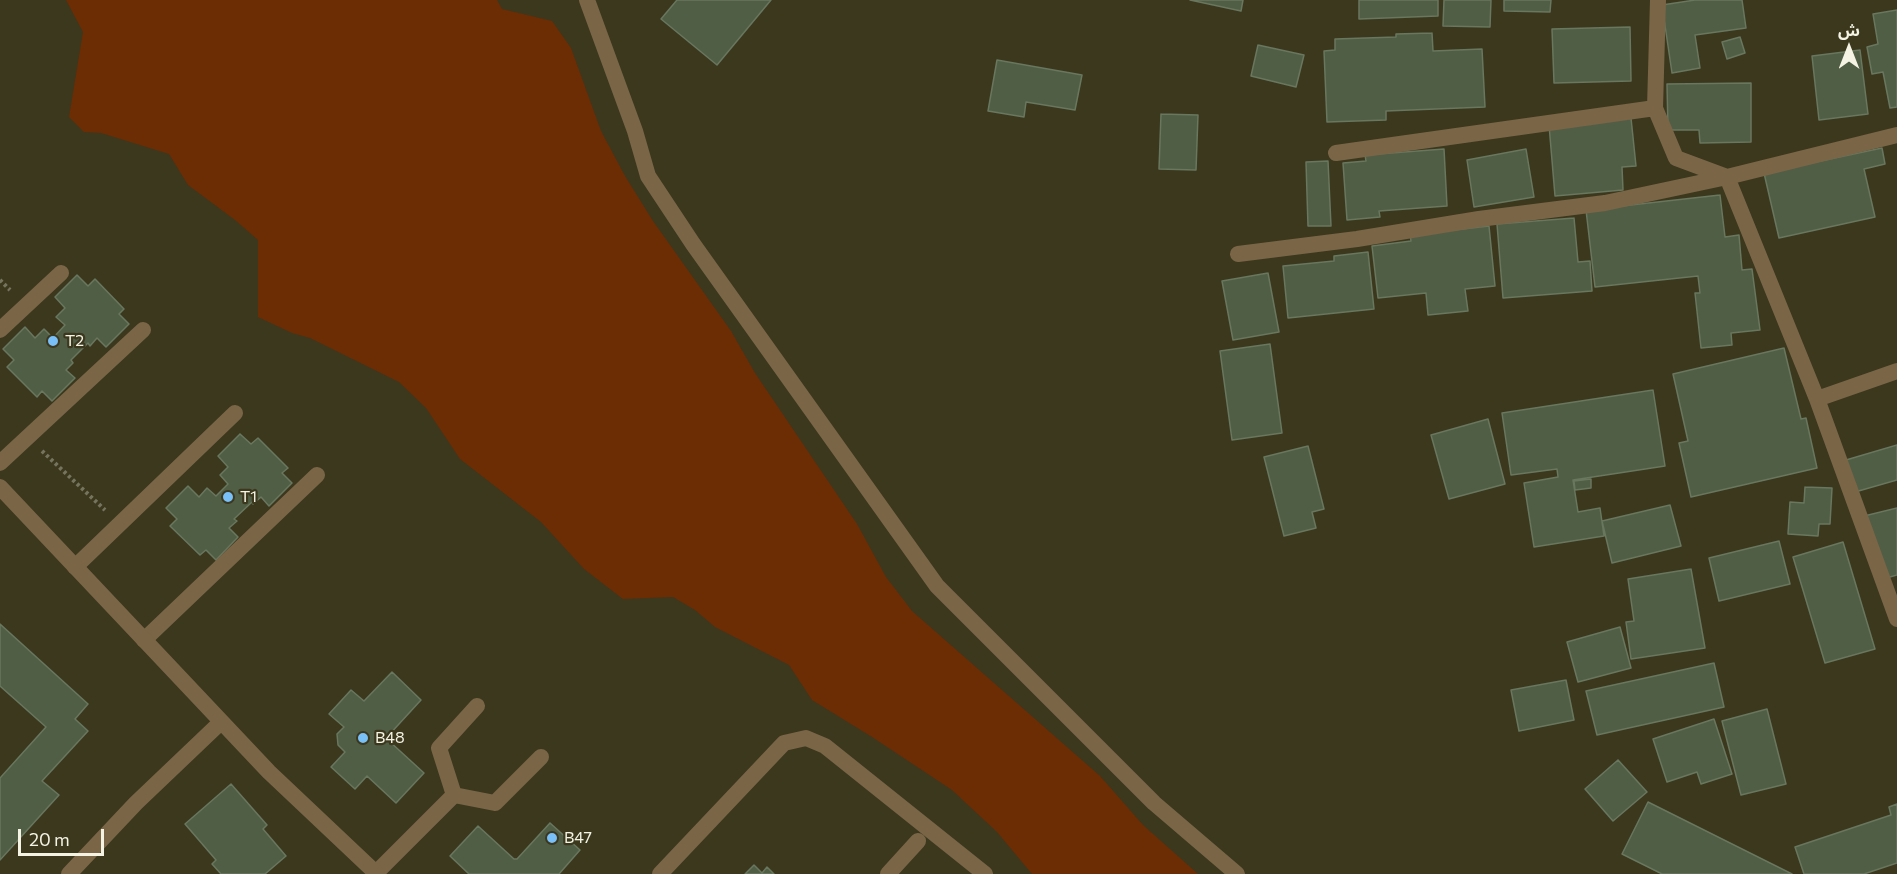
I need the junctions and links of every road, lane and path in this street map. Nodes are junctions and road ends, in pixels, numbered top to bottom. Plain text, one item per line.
1 (587, 0) edge
2 (1658, 0) edge
3 (1655, 108) junction
4 (1897, 135) edge
5 (1336, 153) dead end
6 (1727, 177) junction
7 (1238, 254) dead end
8 (61, 273) dead end
9 (0, 330) edge
10 (143, 330) dead end
11 (1897, 371) edge
12 (1817, 399) junction
13 (235, 413) dead end
14 (28, 437) junction
15 (0, 463) edge
16 (317, 475) dead end
17 (0, 487) edge
18 (120, 525) junction
19 (75, 567) junction
20 (1897, 619) edge
21 (144, 640) junction
22 (477, 706) dead end
23 (221, 722) junction
24 (541, 757) dead end
25 (454, 795) junction
26 (918, 841) dead end
27 (976, 871) edge
28 (376, 873) edge
29 (69, 874) edge
30 (660, 874) edge
31 (888, 874) edge
32 (1237, 874) edge

1 - 32 street
2 - 3 street
3 - 5 street
3 - 6 street
4 - 6 street
6 - 7 street
6 - 12 street
8 - 9 street
10 - 14 street
11 - 12 street
12 - 20 street
13 - 18 street
14 - 15 street
14 - 18 path
16 - 21 street
17 - 19 street
18 - 19 street
19 - 21 street
21 - 23 street
22 - 25 street
23 - 28 street
23 - 29 street
24 - 25 street
25 - 28 street
26 - 31 street
27 - 30 street

